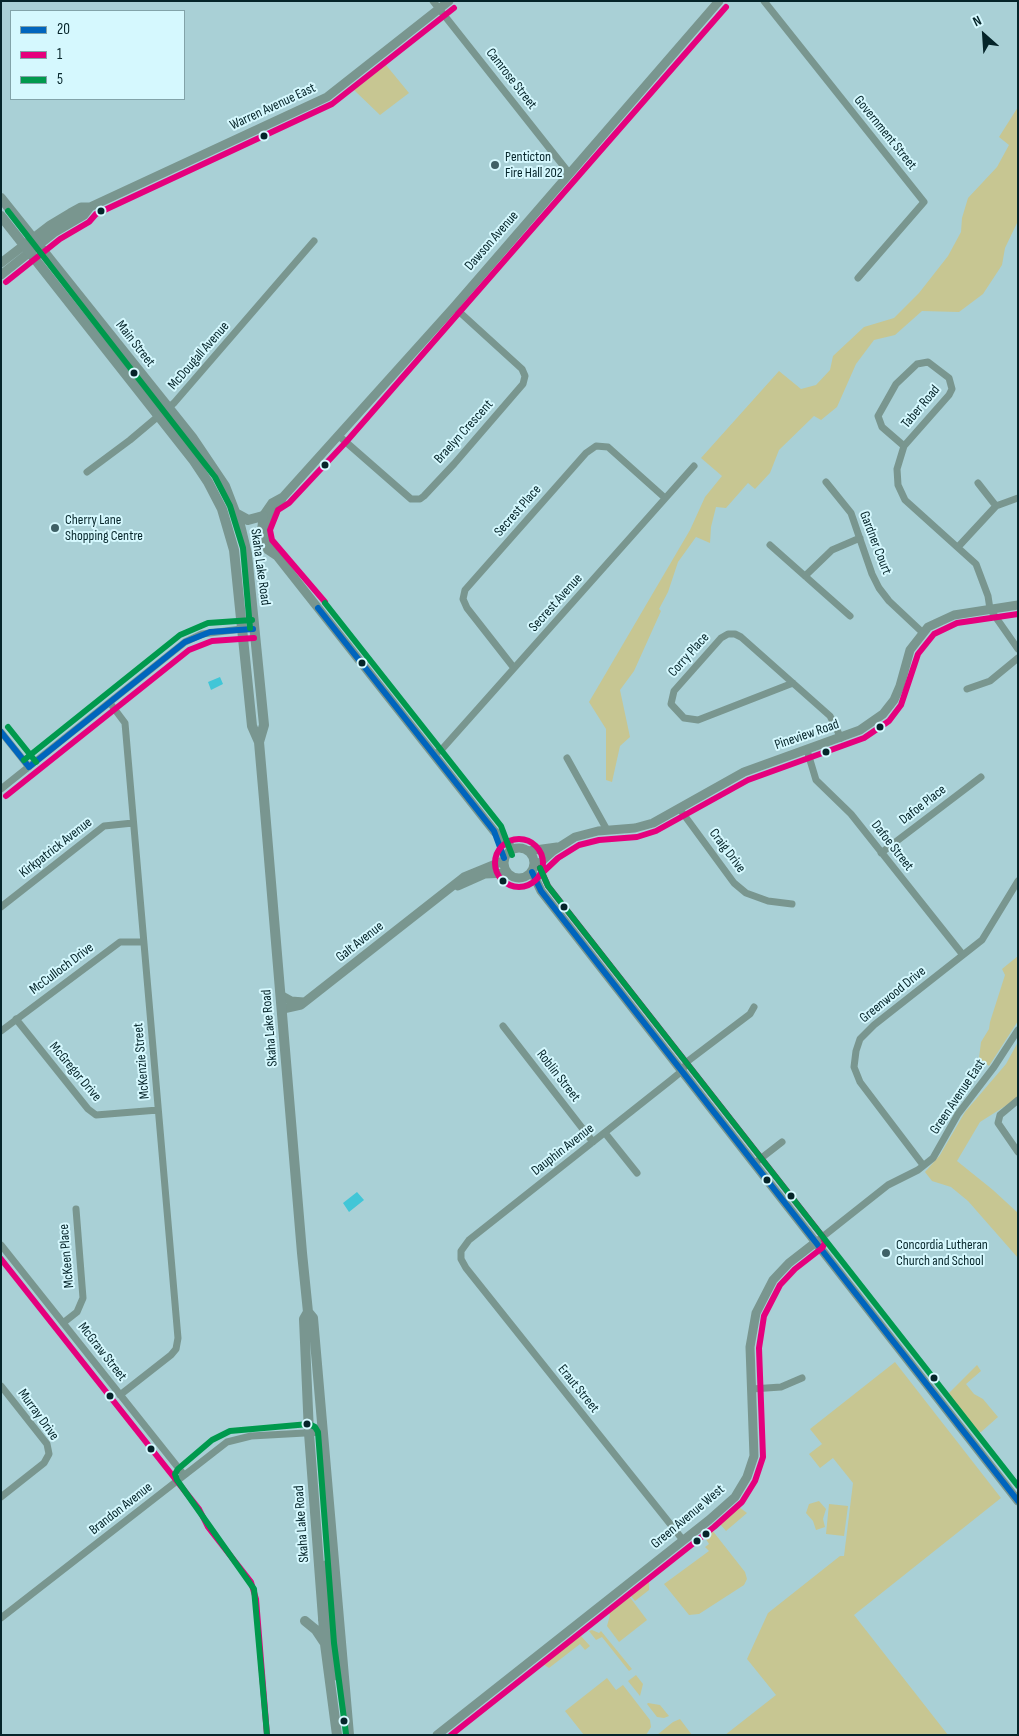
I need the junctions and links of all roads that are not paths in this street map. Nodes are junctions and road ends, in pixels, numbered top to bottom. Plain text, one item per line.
1 (433, 1) edge
2 (449, 1) edge
3 (719, 1) edge
4 (764, 1) edge
5 (439, 9) junction
6 (569, 172) junction
7 (1, 198) edge
8 (1, 216) edge
9 (314, 241) dead end
10 (36, 242) junction
11 (26, 249) junction
12 (1, 263) edge
13 (1, 275) edge
14 (858, 278) dead end
15 (454, 307) junction
16 (168, 408) junction
17 (159, 416) junction
18 (339, 436) junction
19 (904, 446) junction
20 (694, 466) dead end
21 (87, 472) dead end
22 (826, 482) dead end
23 (978, 483) dead end
24 (665, 498) junction
25 (1018, 498) edge
26 (996, 506) junction
27 (237, 514) junction
28 (264, 520) junction
29 (229, 529) joint
30 (860, 538) junction
31 (770, 545) dead end
32 (958, 547) junction
33 (805, 576) junction
34 (1018, 605) edge
35 (990, 609) junction
36 (850, 616) dead end
37 (241, 629) junction
38 (254, 629) junction
39 (922, 632) junction
40 (1018, 649) edge
41 (1018, 658) edge
42 (514, 668) junction
43 (793, 683) junction
44 (968, 689) dead end
45 (110, 703) junction
46 (1, 732) edge
47 (840, 738) junction
48 (259, 742) junction
49 (807, 750) junction
50 (434, 755) junction
51 (567, 758) dead end
52 (29, 767) junction
53 (981, 777) dead end
54 (1, 789) edge
55 (680, 808) junction
56 (133, 823) junction
57 (607, 830) junction
58 (494, 831) junction
59 (560, 846) junction
60 (513, 849) junction
61 (528, 850) junction
62 (881, 853) junction
63 (504, 860) junction
64 (532, 870) junction
65 (507, 873) junction
66 (521, 878) junction
67 (1018, 881) edge
68 (451, 889) junction
69 (541, 891) junction
70 (792, 904) dead end
71 (1, 907) edge
72 (143, 942) junction
73 (963, 956) junction
74 (282, 996) junction
75 (304, 1002) junction
76 (754, 1007) dead end
77 (283, 1009) junction
78 (16, 1019) junction
79 (503, 1026) dead end
80 (1018, 1030) edge
81 (1, 1031) edge
82 (682, 1071) junction
83 (1018, 1100) edge
84 (158, 1110) junction
85 (605, 1132) junction
86 (593, 1142) junction
87 (782, 1142) dead end
88 (1018, 1152) edge
89 (754, 1163) junction
90 (924, 1165) junction
91 (637, 1173) dead end
92 (76, 1209) dead end
93 (816, 1242) junction
94 (1, 1245) edge
95 (461, 1251) joint
96 (308, 1312) junction
97 (63, 1323) junction
98 (802, 1378) dead end
99 (1, 1386) edge
100 (752, 1389) junction
101 (120, 1395) junction
102 (323, 1432) junction
103 (309, 1433) junction
104 (184, 1475) junction
105 (1, 1497) edge
106 (1018, 1501) edge
107 (331, 1533) junction
108 (683, 1540) junction
109 (1, 1618) edge
110 (324, 1620) junction
111 (305, 1621) dead end
112 (325, 1644) junction
113 (347, 1713) junction
114 (337, 1735) edge
115 (349, 1735) edge
116 (437, 1735) edge

1 - 5 street, Camrose Street
2 - 5 street, Warren Avenue East
3 - 6 street, Dawson Avenue
4 - 14 street, Government Street
5 - 6 street, Camrose Street
5 - 10 street, Warren Avenue East
6 - 15 street, Dawson Avenue
7 - 10 main road, Main Street
8 - 11 main road, Main Street
9 - 16 street, McDougall Avenue
10 - 11 street, Warren Avenue East
10 - 16 main road, Main Street
11 - 12 street
11 - 13 street
11 - 17 main road, Main Street
15 - 18 street, Dawson Avenue
15 - 18 street, Braelyn Crescent
16 - 17 street, McDougall Avenue
16 - 27 main road, Main Street
17 - 21 street, McDougall Avenue
17 - 29 main road, Main Street
18 - 28 street, Dawson Avenue
19 - 19 street, Taber Road
19 - 32 street, Taber Road
20 - 24 street, Secrest Avenue
22 - 30 street, Gardner Court
23 - 26 street
24 - 42 street, Secrest Avenue
24 - 42 street, Secrest Place
25 - 26 street
26 - 32 street
27 - 28 main road
27 - 38 main road, Skaha Lake Road
28 - 50 street
29 - 37 main road, Skaha Lake Road
30 - 33 street
30 - 39 street, Gardner Court
31 - 33 street
32 - 35 street, Taber Road
33 - 36 street
34 - 35 street, Pineview Road
35 - 39 street, Pineview Road
35 - 40 street
37 - 38 street
37 - 45 street
37 - 48 main road, Skaha Lake Road
38 - 48 main road, Skaha Lake Road
39 - 47 street, Pineview Road
41 - 44 street
42 - 50 street, Secrest Avenue
43 - 43 street, Corry Place
43 - 47 street, Corry Place
45 - 52 street
45 - 56 street, McKenzie Street
46 - 52 street
47 - 49 street, Pineview Road
48 - 74 main road, Skaha Lake Road
49 - 55 street, Pineview Road
49 - 62 street, Dafoe Street
50 - 58 street
51 - 57 street
52 - 54 street
53 - 62 street, Dafoe Place
55 - 57 street, Pineview Road
55 - 70 street, Craig Drive
56 - 71 street, Kirkpatrick Avenue
56 - 72 street, McKenzie Street
57 - 59 street, Pineview Road
58 - 60 street
58 - 63 street
59 - 61 street, Pineview Road
59 - 64 street, Pineview Road
60 - 61 street
60 - 63 street
61 - 64 street
62 - 73 street, Dafoe Street
63 - 65 street
63 - 68 street, Galt Avenue
64 - 66 street
64 - 69 street
65 - 66 street
65 - 68 street, Galt Avenue
66 - 69 street
67 - 73 street, Greenwood Drive
68 - 75 street, Galt Avenue
69 - 82 street
72 - 78 street, McCulloch Drive
72 - 84 street, McKenzie Street
73 - 90 street, Greenwood Drive
74 - 75 street
74 - 77 main road, Skaha Lake Road
75 - 77 street, Galt Avenue
76 - 82 street, Dauphin Avenue
77 - 96 main road, Skaha Lake Road
78 - 81 street, McCulloch Drive
78 - 84 street, McGregor Drive
79 - 86 street, Roblin Street
80 - 90 street, Green Avenue East
82 - 85 street, Dauphin Avenue
82 - 89 street
83 - 88 street
84 - 101 street, McKenzie Street
85 - 86 street, Dauphin Avenue
85 - 91 street
86 - 95 street, Dauphin Avenue
87 - 89 street
89 - 93 street
90 - 93 street, Green Avenue East
92 - 97 street, McKeen Place
93 - 100 street, Green Avenue West
93 - 106 street
94 - 97 street, McGraw Street
95 - 108 street, Eraut Street
96 - 102 main road, Skaha Lake Road
96 - 103 main road, Skaha Lake Road
97 - 101 street, McGraw Street
98 - 100 street
99 - 105 street, Murray Drive
100 - 108 street, Green Avenue West
101 - 104 street, McGraw Street
102 - 103 street, Brandon Avenue
102 - 107 main road, Skaha Lake Road
103 - 104 street, Brandon Avenue
103 - 110 main road, Skaha Lake Road
104 - 109 street, Brandon Avenue
107 - 110 main road
107 - 113 main road, Skaha Lake Road
108 - 116 street, Green Avenue West
110 - 112 main road, Skaha Lake Road
110 - 113 main road
111 - 112 main road
112 - 114 main road, Skaha Lake Road
113 - 115 main road, Skaha Lake Road

